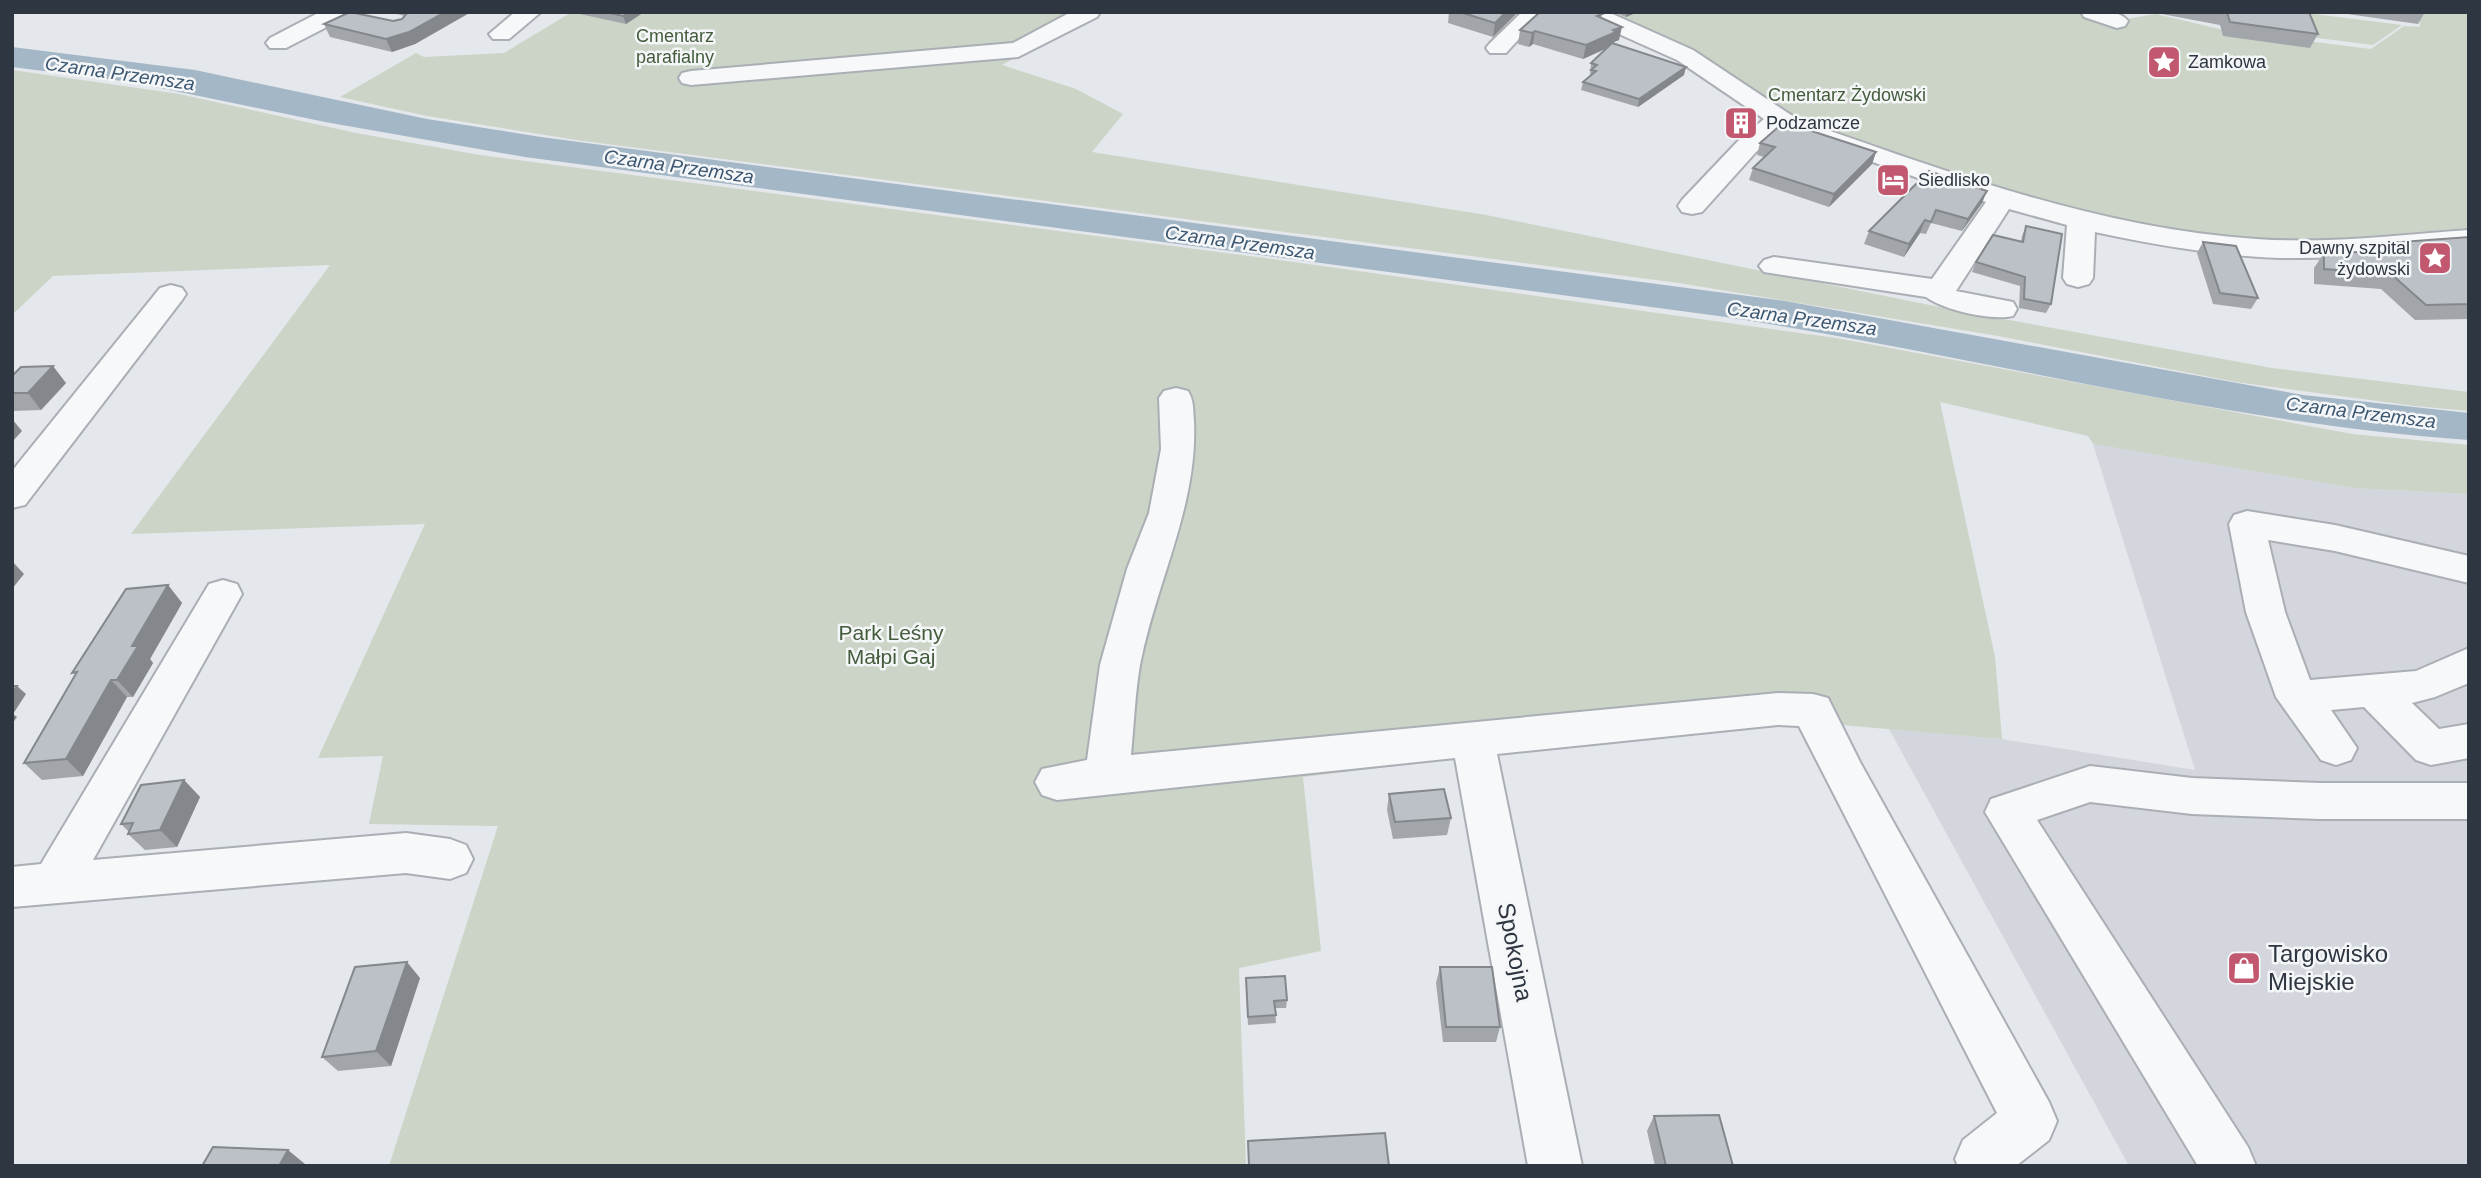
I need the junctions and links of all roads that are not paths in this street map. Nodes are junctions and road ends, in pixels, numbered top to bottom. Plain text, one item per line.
1 (339, 12) edge
2 (530, 12) edge
3 (1089, 12) edge
4 (1538, 12) edge
5 (1589, 12) edge
6 (2092, 12) edge
7 (363, 17) edge
8 (2117, 21) dead end
9 (501, 34) dead end
10 (278, 43) dead end
11 (1498, 48) dead end
12 (691, 78) dead end
13 (1782, 120) junction
14 (2002, 198) junction
15 (1692, 206) dead end
16 (2081, 221) junction
17 (2469, 239) edge
18 (1774, 266) dead end
19 (2078, 278) dead end
20 (1936, 289) junction
21 (171, 294) dead end
22 (2002, 309) dead end
23 (1176, 398) dead end
24 (12, 495) edge
25 (2469, 570) edge
26 (223, 594) dead end
27 (2469, 663) edge
28 (2373, 690) junction
29 (2297, 697) junction
30 (1471, 738) junction
31 (2469, 741) edge
32 (2336, 748) dead end
33 (1107, 775) junction
34 (1057, 782) dead end
35 (2469, 801) edge
36 (450, 859) dead end
37 (34, 885) edge
38 (1555, 1166) edge
39 (1985, 1166) edge
40 (2229, 1166) edge

1 - 7 street
1 - 10 street
2 - 9 street
3 - 12 street
4 - 11 street
5 - 13 street
6 - 8 street
13 - 14 street
13 - 15 street
14 - 16 street
14 - 20 street
16 - 17 street
16 - 19 street
18 - 20 street
20 - 22 street
21 - 24 street
23 - 33 street
25 - 29 street
26 - 37 street
27 - 28 street
28 - 29 street
28 - 31 street
29 - 32 street
30 - 33 street
30 - 38 street, Spokojna
30 - 39 street
33 - 34 street
35 - 40 street
36 - 37 street

